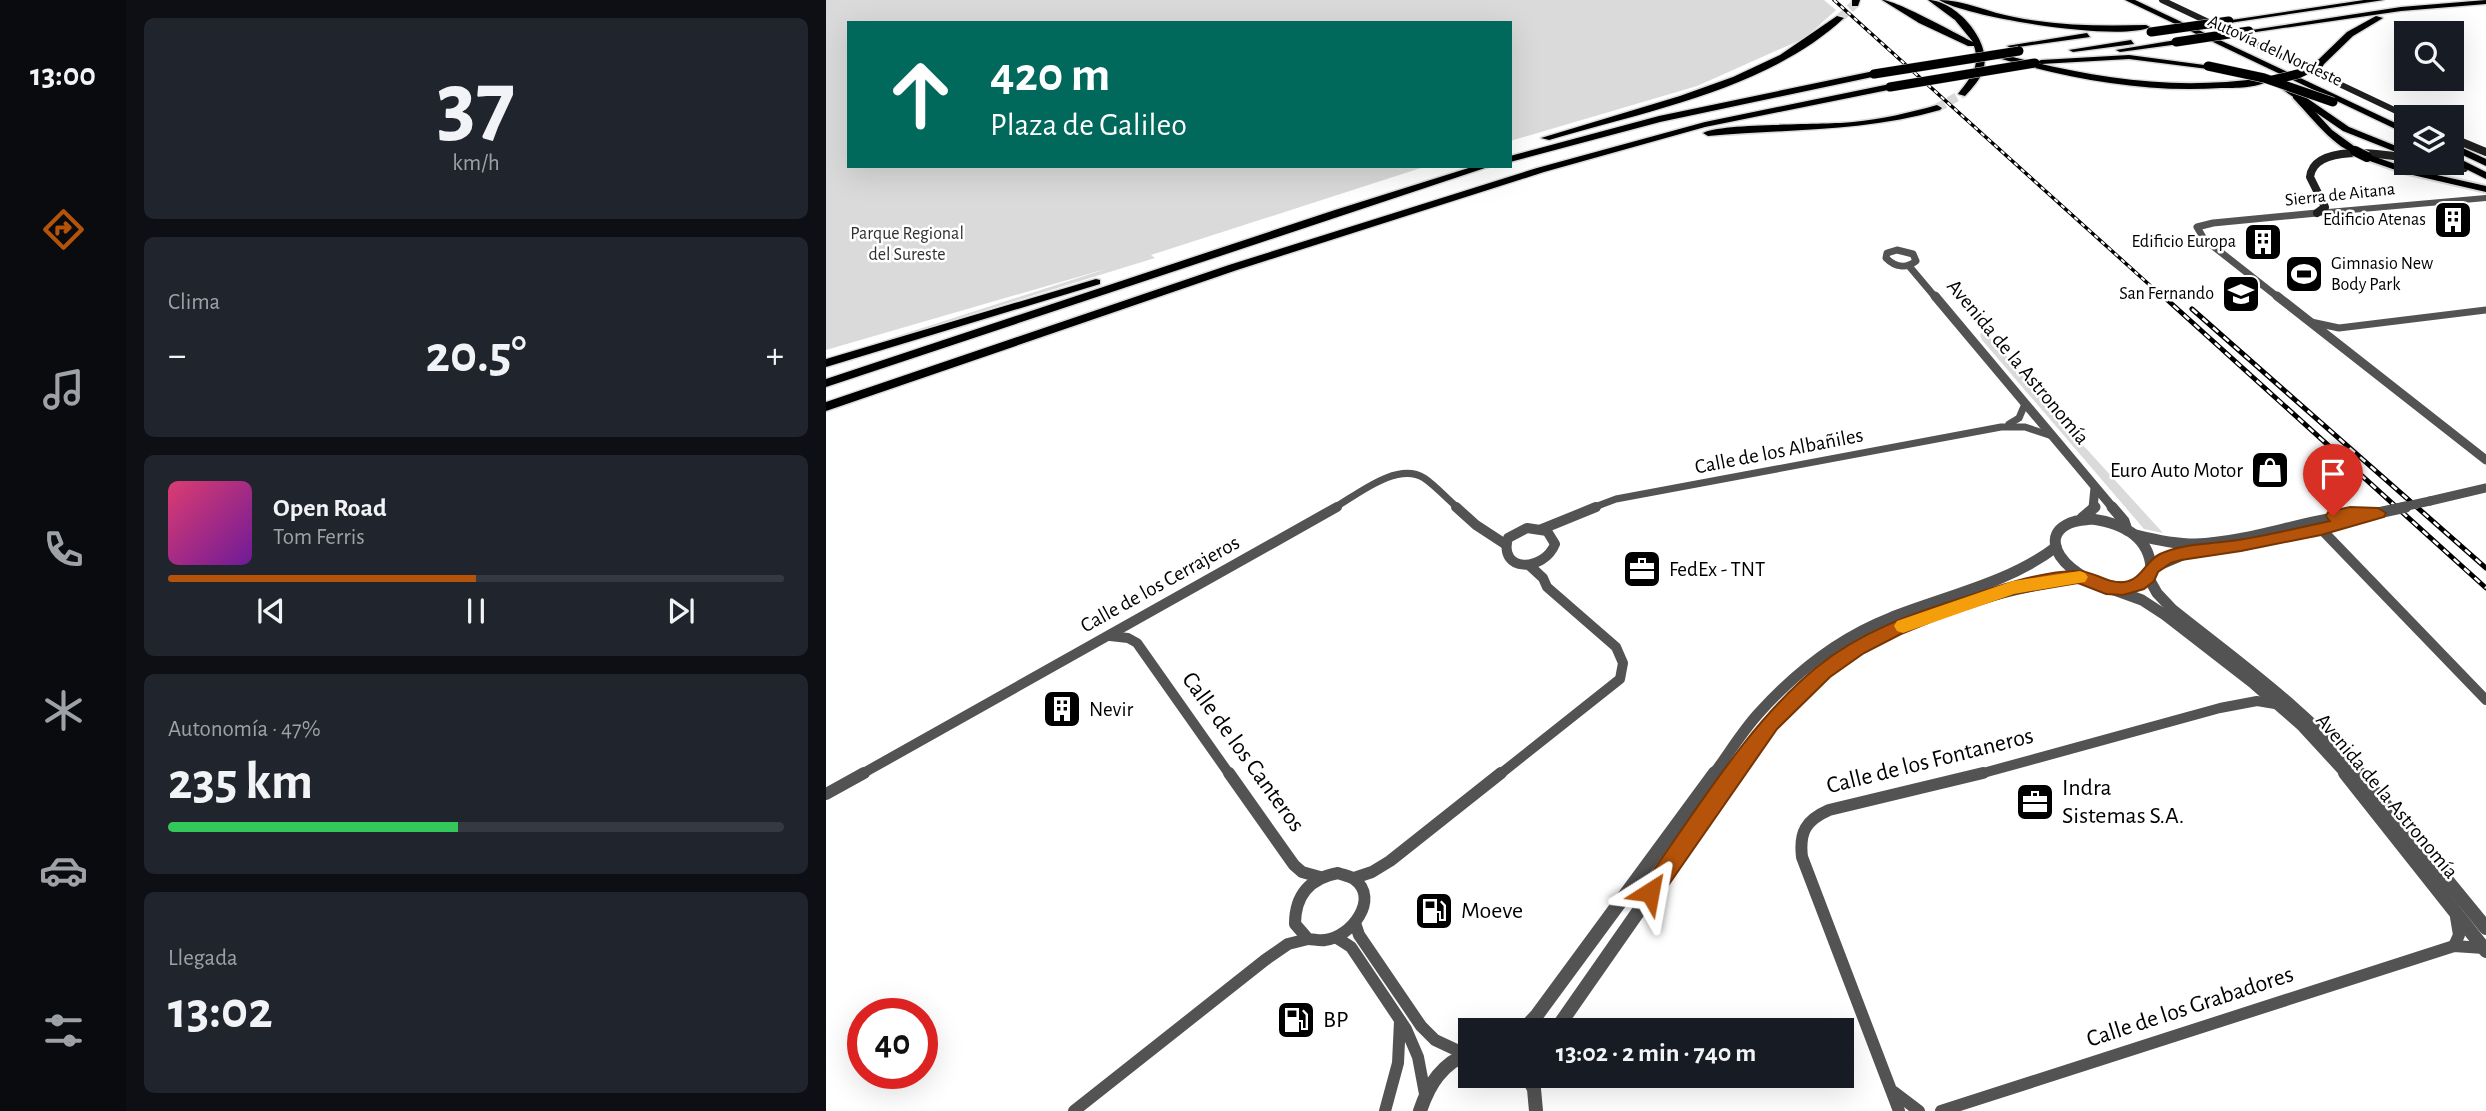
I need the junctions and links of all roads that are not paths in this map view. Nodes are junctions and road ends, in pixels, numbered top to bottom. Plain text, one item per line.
1 (1886, 0) edge
2 (1931, 0) edge
3 (1943, 0) edge
4 (2127, 0) edge
5 (2154, 0) edge
6 (2162, 0) edge
7 (2330, 0) edge
8 (2379, 0) edge
9 (2432, 0) edge
10 (2486, 2) edge
11 (2142, 3) edge
12 (2471, 3) junction
13 (1840, 18) tunnel mouth
14 (2148, 28) junction
15 (2203, 34) junction
16 (2018, 51) junction
17 (2252, 51) junction
18 (2038, 62) junction
19 (1878, 77) junction
20 (1962, 94) tunnel mouth
21 (2296, 96) junction
22 (1937, 108) tunnel mouth
23 (2394, 115) edge
24 (2394, 116) edge
25 (2394, 127) edge
26 (2394, 128) edge
27 (2464, 145) edge
28 (1513, 148) edge
29 (2394, 150) edge
30 (2464, 152) edge
31 (1600, 153) junction
32 (2486, 153) edge
33 (2394, 155) edge
34 (1512, 158) edge
35 (2486, 163) edge
36 (2464, 164) edge
37 (1443, 168) edge
38 (1480, 168) edge
39 (2486, 172) edge
40 (2486, 188) edge
41 (2486, 198) edge
42 (2317, 212) junction
43 (1909, 266) dead end
44 (1112, 277) junction
45 (1151, 297) junction
46 (2486, 310) edge
47 (2307, 320) junction
48 (2339, 328) junction
49 (2332, 341) junction
50 (826, 363) edge
51 (826, 372) edge
52 (826, 383) edge
53 (826, 396) edge
54 (2025, 404) junction
55 (826, 407) edge
56 (826, 416) edge
57 (2001, 427) junction
58 (2052, 436) junction
59 (2486, 460) edge
60 (2094, 486) junction
61 (2483, 490) edge
62 (2378, 513) junction
63 (2333, 516) junction
64 (2080, 520) junction
65 (1568, 521) junction
66 (2293, 526) junction
67 (1542, 529) junction
68 (2321, 529) junction
69 (2130, 532) junction
70 (1553, 538) junction
71 (1505, 544) junction
72 (2056, 547) junction
73 (1530, 566) junction
74 (2150, 573) junction
75 (2079, 577) junction
76 (2106, 587) junction
77 (1142, 616) junction
78 (1104, 637) junction
79 (1136, 643) junction
80 (2255, 679) junction
81 (2486, 700) edge
82 (2243, 702) junction
83 (2277, 705) junction
84 (826, 794) edge
85 (1320, 877) junction
86 (1354, 878) junction
87 (2455, 911) junction
88 (1355, 923) junction
89 (2486, 928) edge
90 (1337, 938) junction
91 (1308, 939) junction
92 (2454, 946) junction
93 (2485, 949) edge
94 (1533, 1018) edge
95 (1564, 1018) edge
96 (1400, 1020) junction
97 (1458, 1049) edge
98 (1458, 1059) edge
99 (1534, 1088) edge
100 (1890, 1089) junction
101 (1425, 1094) junction
102 (1074, 1111) edge
103 (1385, 1111) edge
104 (1420, 1111) edge
105 (1536, 1111) edge
106 (1899, 1111) edge
107 (1919, 1111) edge
108 (1941, 1111) edge

1 - 12 highway, bridge
2 - 20 highway
3 - 14 highway
4 - 11 highway
5 - 17 highway
6 - 23 main road
7 - 14 highway
8 - 14 highway, bridge
9 - 16 highway
10 - 12 highway
11 - 15 highway, Autovía del Nordeste
11 - 17 highway, Autovía del Nordeste
12 - 18 highway, bridge
13 - 28 highway
14 - 16 highway
15 - 21 highway
15 - 25 highway, Autovía del Nordeste
16 - 19 highway
16 - 19 highway
17 - 24 highway, Autovía del Nordeste
18 - 19 highway, bridge
18 - 26 highway, bridge
19 - 28 highway
19 - 31 highway
19 - 34 highway
19 - 53 highway
21 - 29 highway
21 - 40 main road, bridge
22 - 31 highway
27 - 32 highway
30 - 35 highway
31 - 45 highway
33 - 42 main road
36 - 39 highway
37 - 44 highway
38 - 52 highway
41 - 42 street, Sierra de Aitana
42 - 47 street, Sierra de Aitana
43 - 54 street, Avenida de la Astronomía
44 - 50 highway
44 - 51 highway
45 - 55 highway
45 - 56 highway
46 - 48 street
47 - 48 street
47 - 49 street
48 - 49 street
49 - 59 street
54 - 57 street
54 - 58 street, Avenida de la Astronomía
57 - 58 street, Calle de los Albañiles
57 - 65 street, Calle de los Albañiles
58 - 60 street, Avenida de la Astronomía
60 - 64 street
60 - 69 street, Avenida de la Astronomía
61 - 62 street, bridge
62 - 63 street
62 - 68 street
63 - 66 street
63 - 68 street
64 - 69 street
64 - 72 street
65 - 67 street, Calle de los Albañiles
65 - 70 street, Calle de los Albañiles
66 - 68 street
66 - 69 street
67 - 70 street
67 - 71 street
68 - 74 street
68 - 81 street
69 - 74 street
70 - 73 street
71 - 73 street
71 - 77 street, Calle de los Cerrajeros
72 - 75 street
72 - 94 street
73 - 86 street
74 - 76 street
74 - 80 street, Avenida de la Astronomía
75 - 76 street
75 - 95 street
76 - 80 street, Avenida de la Astronomía
77 - 78 street, Calle de los Cerrajeros
77 - 79 street
78 - 79 street
78 - 84 street, Calle de los Cerrajeros
79 - 85 street, Calle de los Canteros
80 - 82 street
80 - 83 street, Avenida de la Astronomía
80 - 89 street, Avenida de la Astronomía
82 - 83 street, Calle de los Fontaneros
82 - 100 street, Calle de los Fontaneros
83 - 87 street, Avenida de la Astronomía
85 - 86 street
85 - 91 street
86 - 88 street
87 - 92 street
87 - 93 street, Avenida de la Astronomía
88 - 90 street
88 - 97 street
90 - 91 street
90 - 96 street
91 - 102 street
92 - 93 street, Calle de los Grabadores
92 - 108 street, Calle de los Grabadores
96 - 101 street
96 - 103 street
98 - 101 street
99 - 105 street
100 - 106 street, Calle de los Fontaneros
100 - 107 street
101 - 104 street

